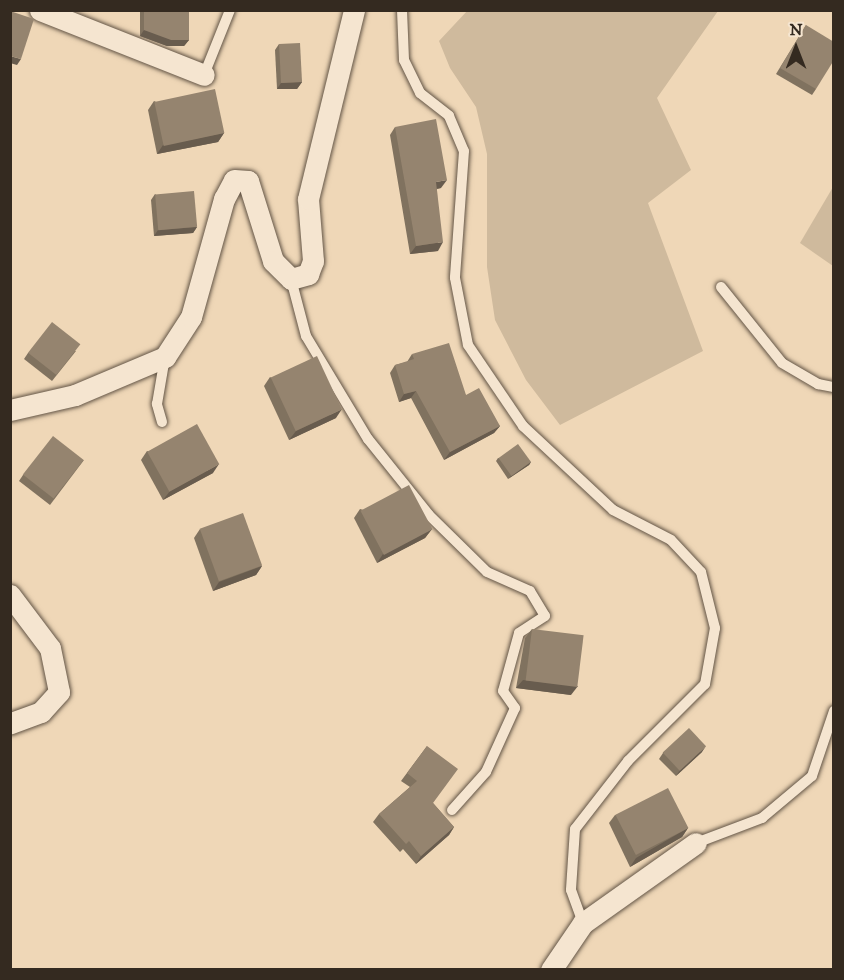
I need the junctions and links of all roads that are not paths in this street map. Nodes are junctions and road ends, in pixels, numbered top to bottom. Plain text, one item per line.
1 (40, 10) edge
2 (230, 10) edge
3 (354, 10) edge
4 (402, 10) edge
5 (204, 75) joint
6 (291, 279) junction
7 (721, 287) dead end
8 (165, 357) junction
9 (834, 387) edge
10 (10, 410) edge
11 (162, 422) dead end
12 (10, 595) edge
13 (834, 711) edge
14 (10, 723) edge
15 (452, 810) dead end
16 (696, 843) joint
17 (583, 923) junction
18 (551, 969) edge

1 - 5 street
2 - 5 lane
3 - 6 street
4 - 17 lane
6 - 8 street
6 - 15 lane
7 - 9 lane
8 - 10 street
8 - 11 lane
12 - 14 street
13 - 16 lane
16 - 17 street
17 - 18 street

